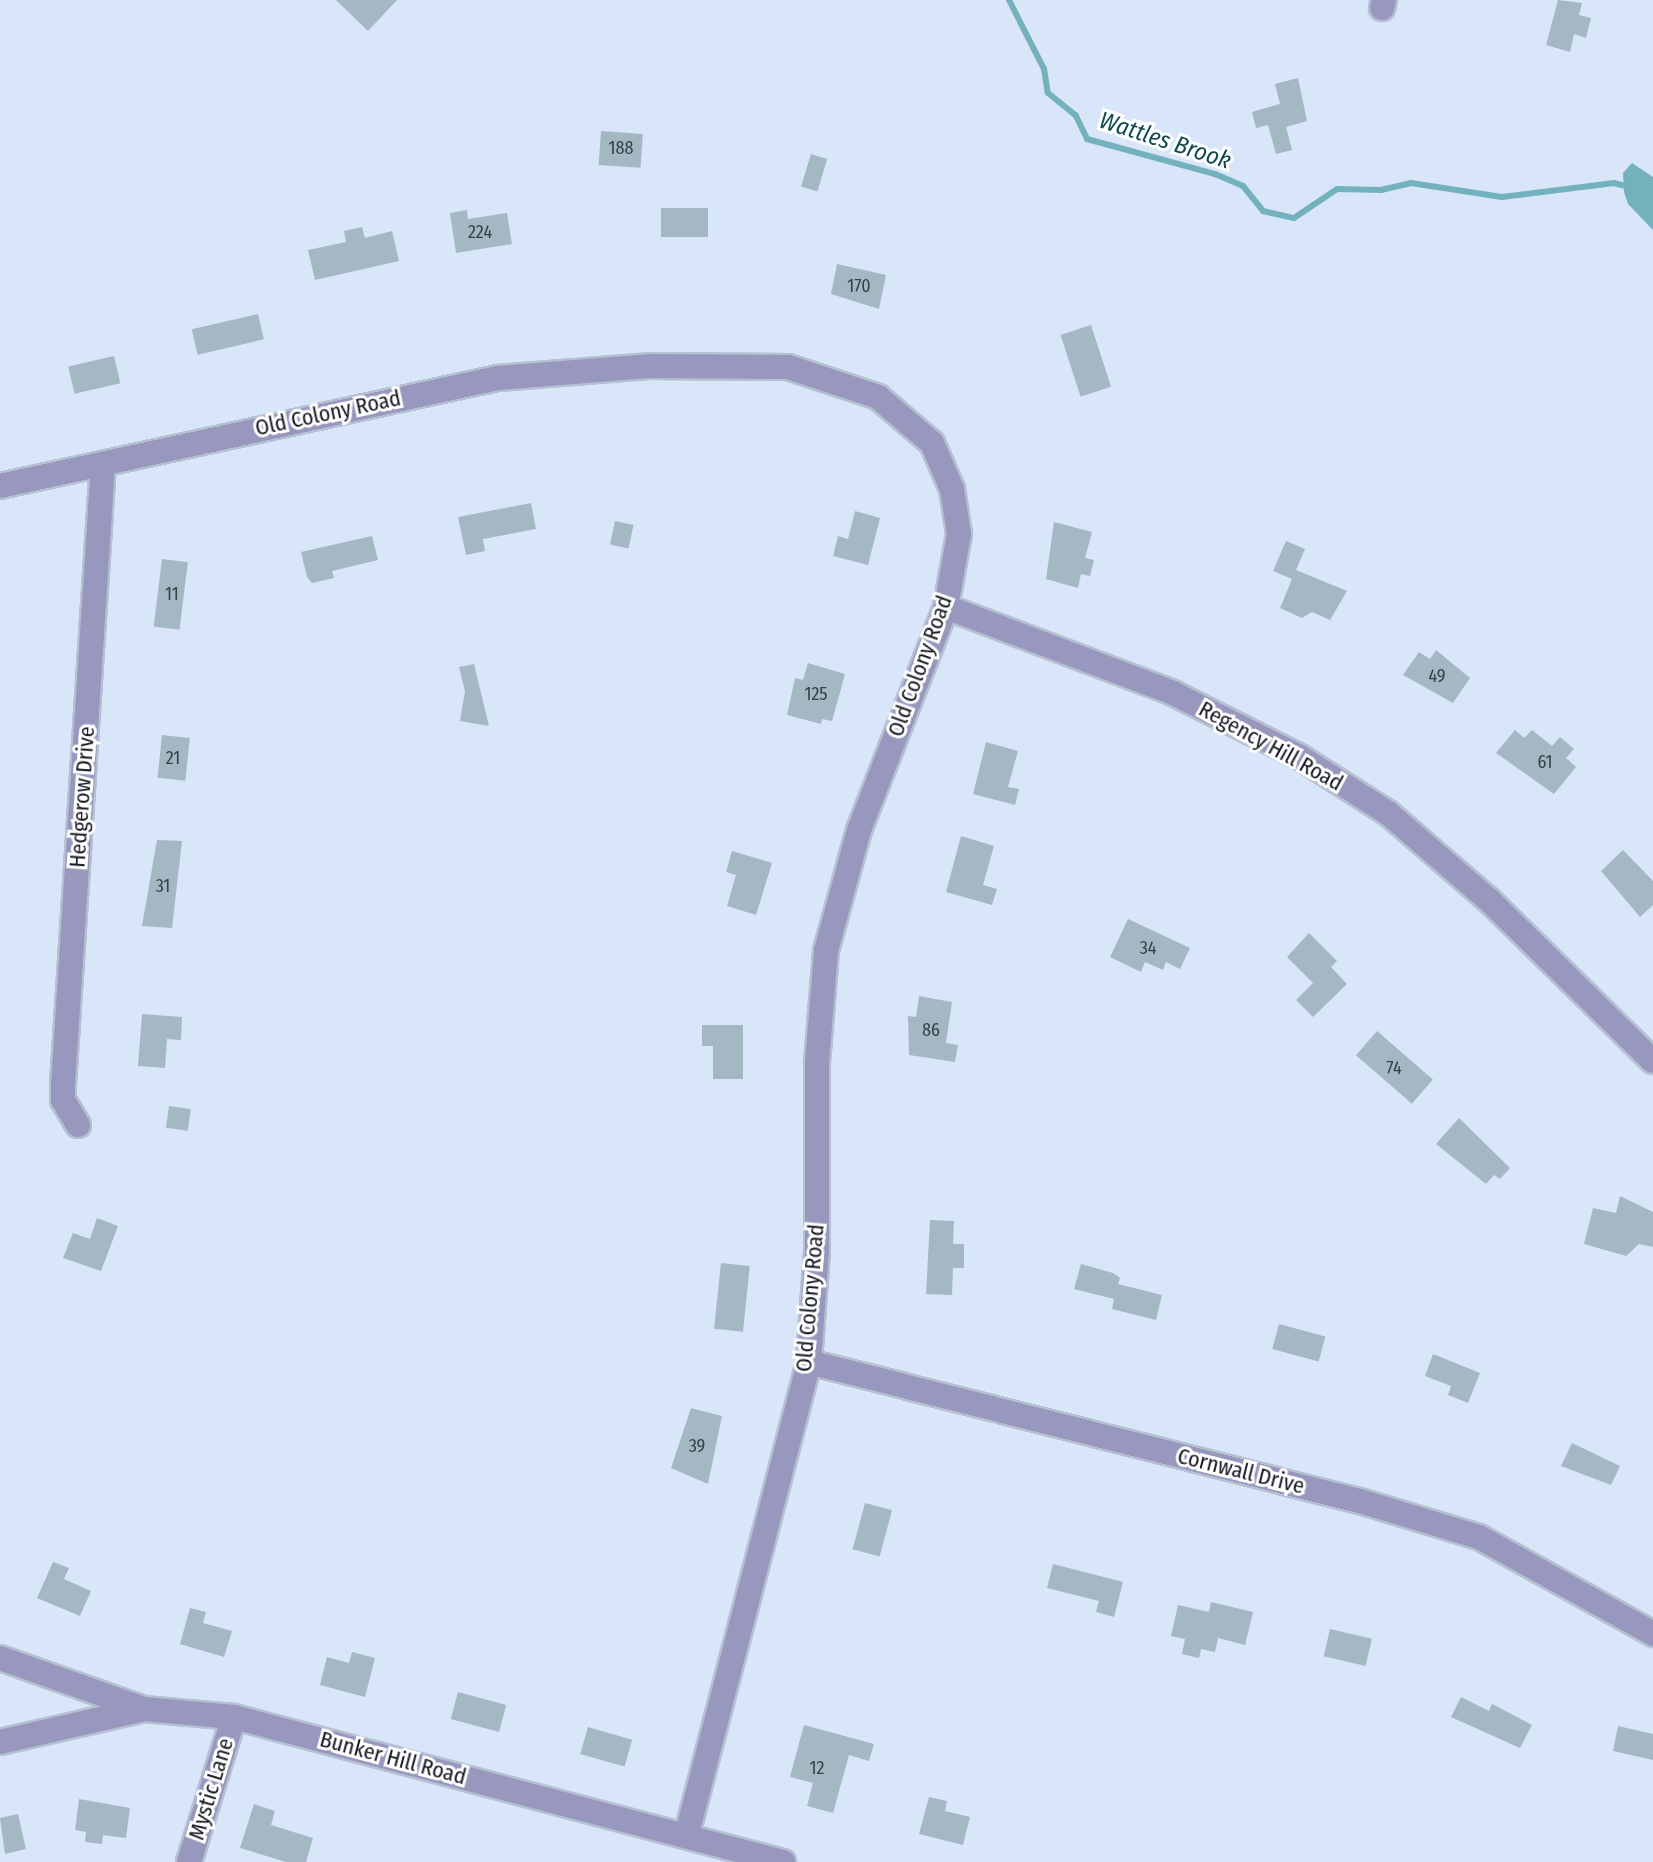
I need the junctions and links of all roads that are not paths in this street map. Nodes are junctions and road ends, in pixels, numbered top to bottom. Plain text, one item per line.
1 (103, 464) junction
2 (0, 486) edge
3 (946, 607) junction
4 (1653, 1061) edge
5 (78, 1125) dead end
6 (809, 1362) junction
7 (1653, 1634) edge
8 (0, 1658) edge
9 (144, 1709) junction
10 (234, 1717) junction
11 (0, 1742) edge
12 (687, 1835) junction
13 (189, 1862) edge
14 (783, 1862) edge

1 - 2 street, Old Colony Road
1 - 3 street, Old Colony Road
1 - 5 street, Hedgerow Drive
3 - 4 street, Regency Hill Road
3 - 6 street, Old Colony Road
6 - 7 street, Cornwall Drive
6 - 12 street, Old Colony Road
8 - 9 street
9 - 10 street, Bunker Hill Road
9 - 11 street, Bunker Hill Road
10 - 12 street, Bunker Hill Road
10 - 13 street, Mystic Lane
12 - 14 street, Bunker Hill Road

